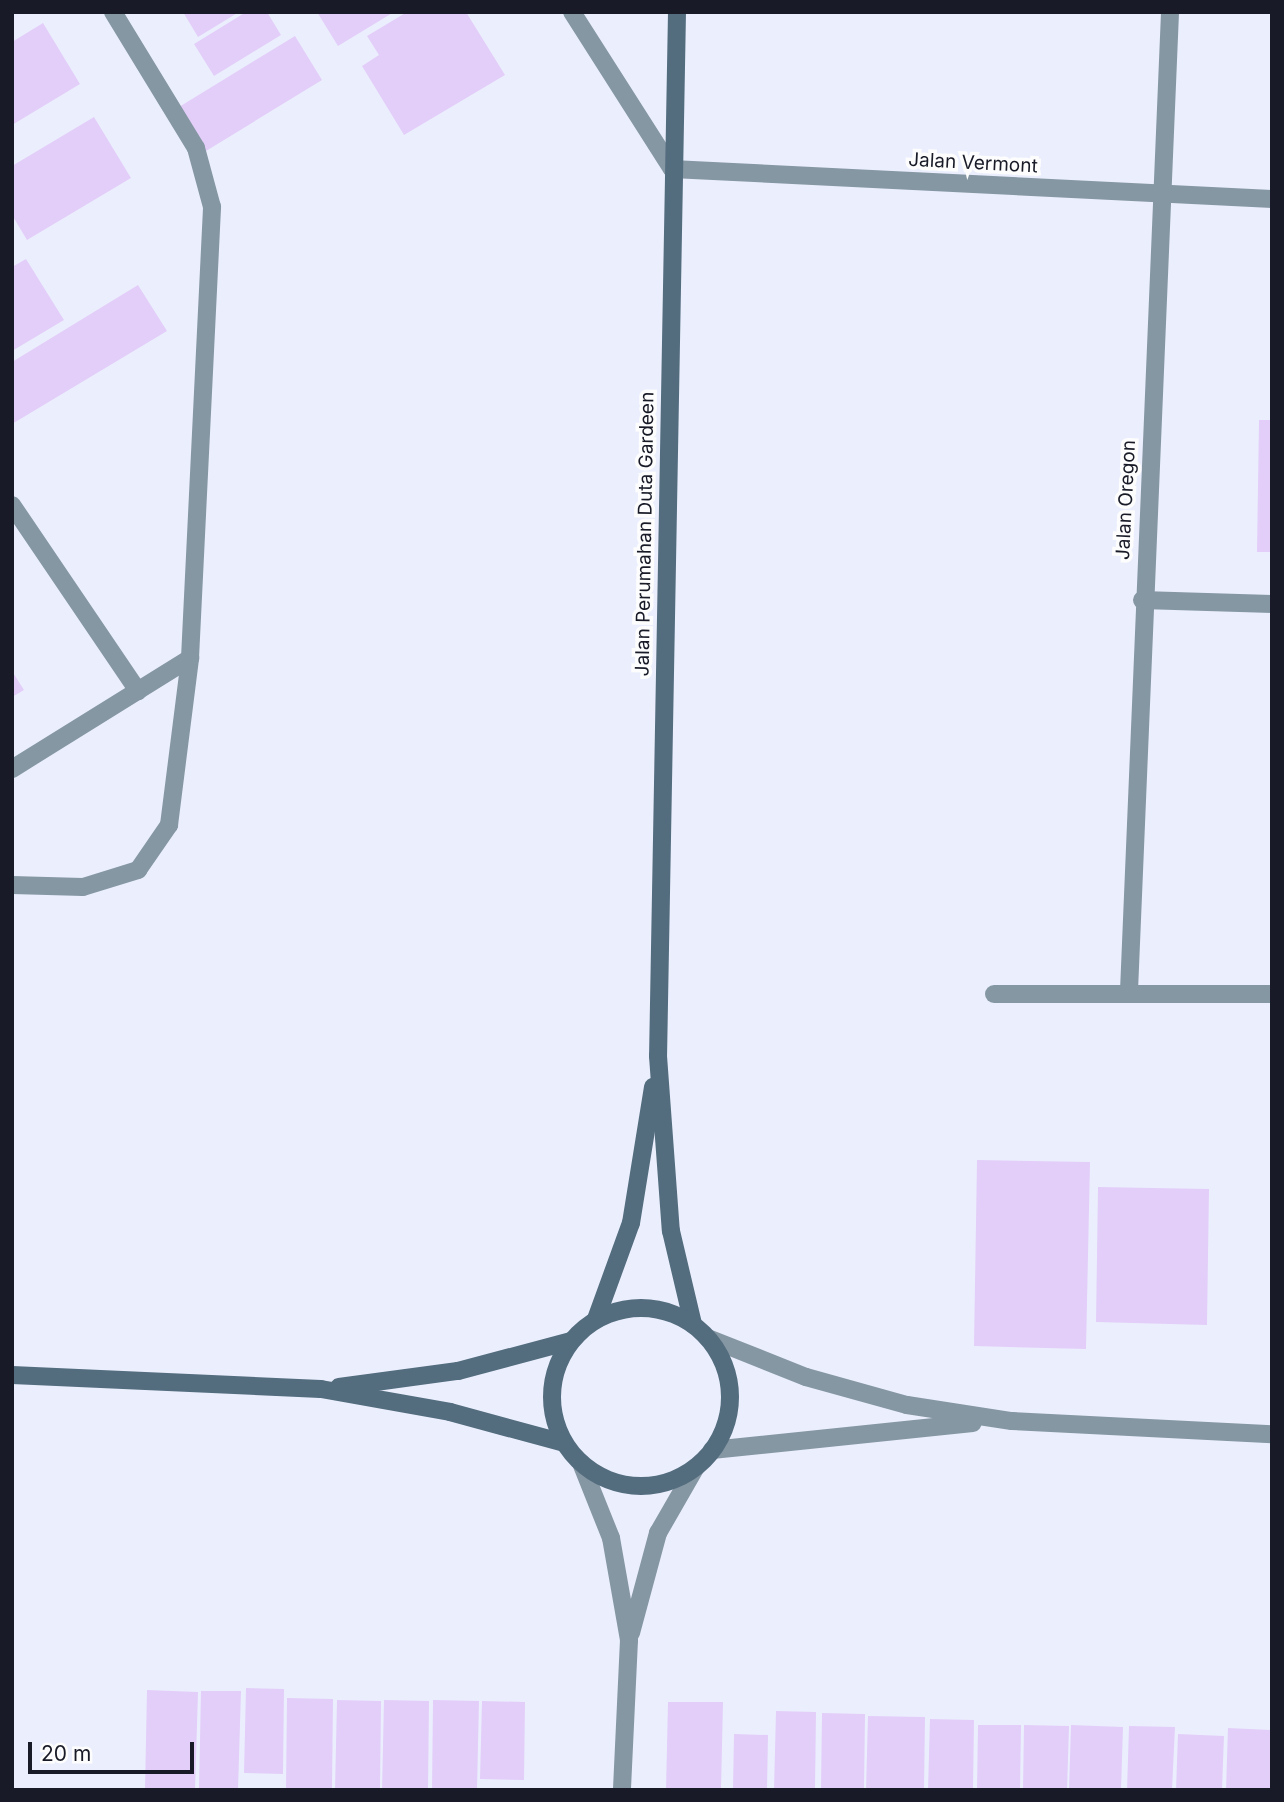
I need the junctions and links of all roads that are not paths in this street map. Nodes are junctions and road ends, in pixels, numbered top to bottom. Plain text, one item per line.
1 (113, 12) edge
2 (572, 12) edge
3 (677, 12) edge
4 (1170, 12) edge
5 (671, 169) junction
6 (1161, 193) junction
7 (1272, 200) edge
8 (12, 505) edge
9 (1142, 600) junction
10 (1272, 604) edge
11 (190, 658) junction
12 (138, 691) junction
13 (12, 769) edge
14 (12, 885) edge
15 (1129, 991) junction
16 (994, 993) dead end
17 (1272, 994) edge
18 (658, 1056) junction
19 (596, 1320) junction
20 (693, 1324) junction
21 (708, 1338) junction
22 (571, 1341) junction
23 (12, 1375) edge
24 (321, 1389) junction
25 (1012, 1421) junction
26 (1272, 1434) edge
27 (564, 1443) junction
28 (712, 1450) junction
29 (581, 1463) junction
30 (696, 1467) junction
31 (629, 1640) junction
32 (622, 1790) edge

1 - 11 street
2 - 5 street
3 - 5 street, Jalan Perumahan Duta Gardeen
4 - 6 street, Jalan Oregon
5 - 6 street, Jalan Vermont
5 - 18 street, Jalan Perumahan Duta Gardeen
6 - 7 street, Jalan Vermont
6 - 9 street, Jalan Oregon
8 - 12 street
9 - 10 street
9 - 15 street, Jalan Oregon
11 - 12 street
11 - 14 street
12 - 13 street
15 - 16 street
15 - 17 street
18 - 19 street, Jalan Perumahan Duta Gardeen
18 - 20 street, Jalan Perumahan Duta Gardeen
19 - 20 street
19 - 22 street
20 - 21 street
21 - 25 street
21 - 28 street
22 - 24 street
22 - 27 street
23 - 24 street
24 - 27 street
25 - 26 street
25 - 28 street
27 - 29 street
28 - 30 street
29 - 30 street
29 - 31 street
30 - 31 street
31 - 32 street

